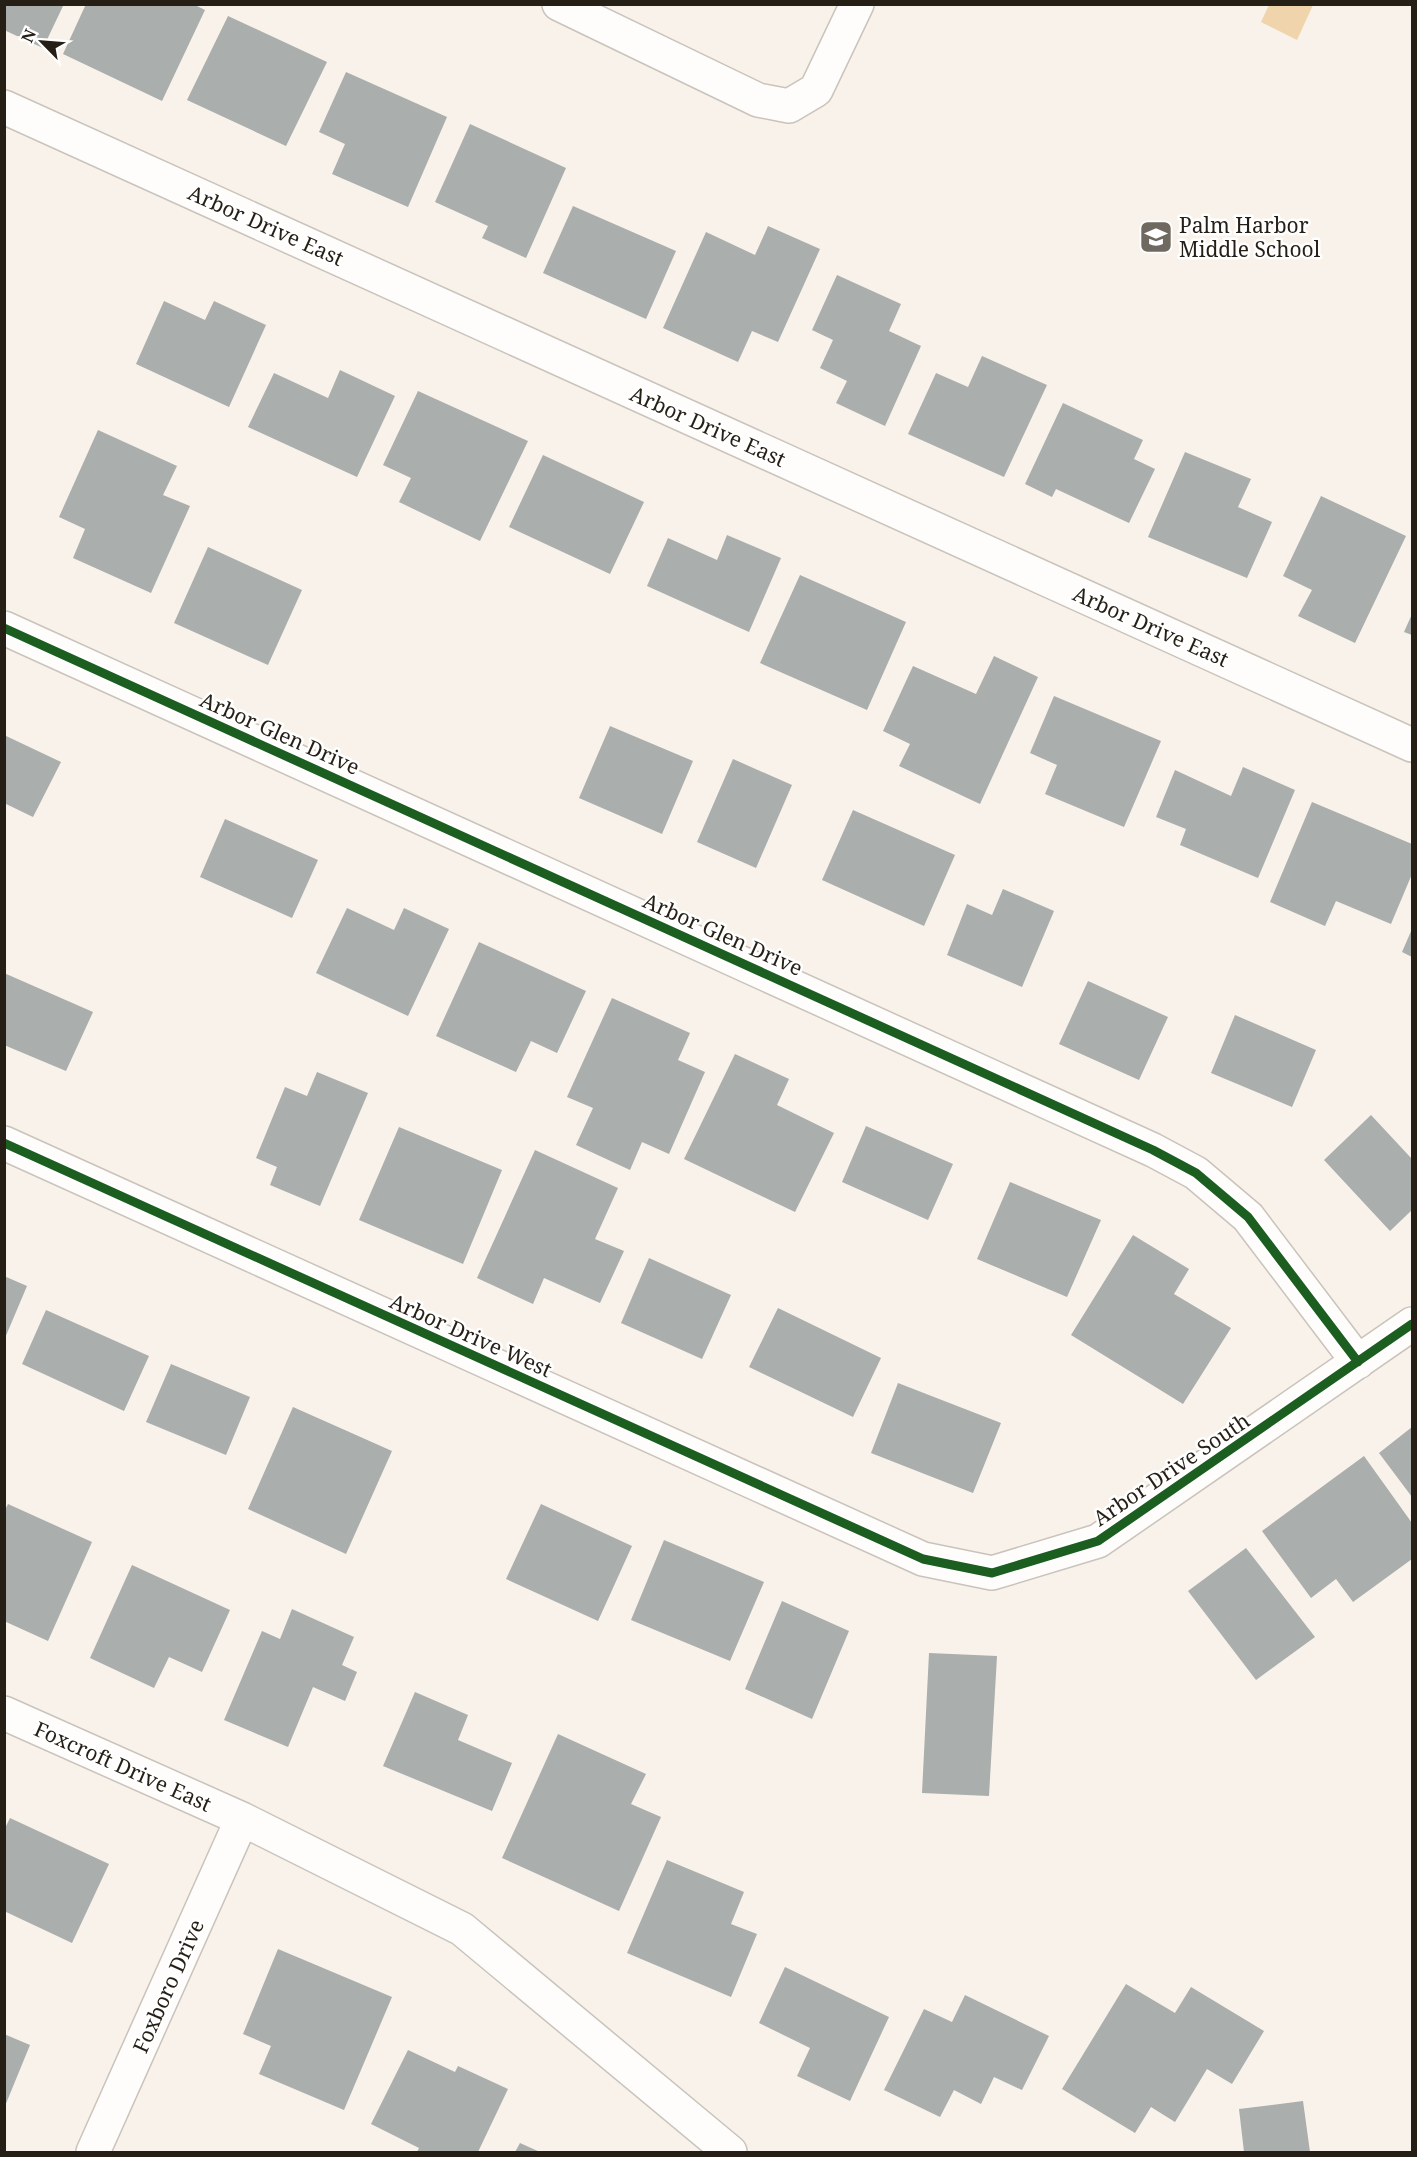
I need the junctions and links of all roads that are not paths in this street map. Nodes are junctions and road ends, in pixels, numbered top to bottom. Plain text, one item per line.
1 (559, 4) edge
2 (857, 4) edge
3 (4, 107) edge
4 (4, 628) edge
5 (1413, 745) edge
6 (4, 1143) edge
7 (1413, 1324) edge
8 (1358, 1362) junction
9 (923, 1559) joint
10 (4, 1713) edge
11 (242, 1820) junction
12 (93, 2152) edge
13 (730, 2152) edge

1 - 2 street
3 - 5 street, Arbor Drive East
4 - 8 street, Arbor Glen Drive
6 - 9 street, Arbor Drive West
7 - 8 street, Arbor Drive South
8 - 9 street, Arbor Drive South
10 - 11 street, Foxcroft Drive East
11 - 12 street, Foxboro Drive
11 - 13 street, Foxcroft Drive East

